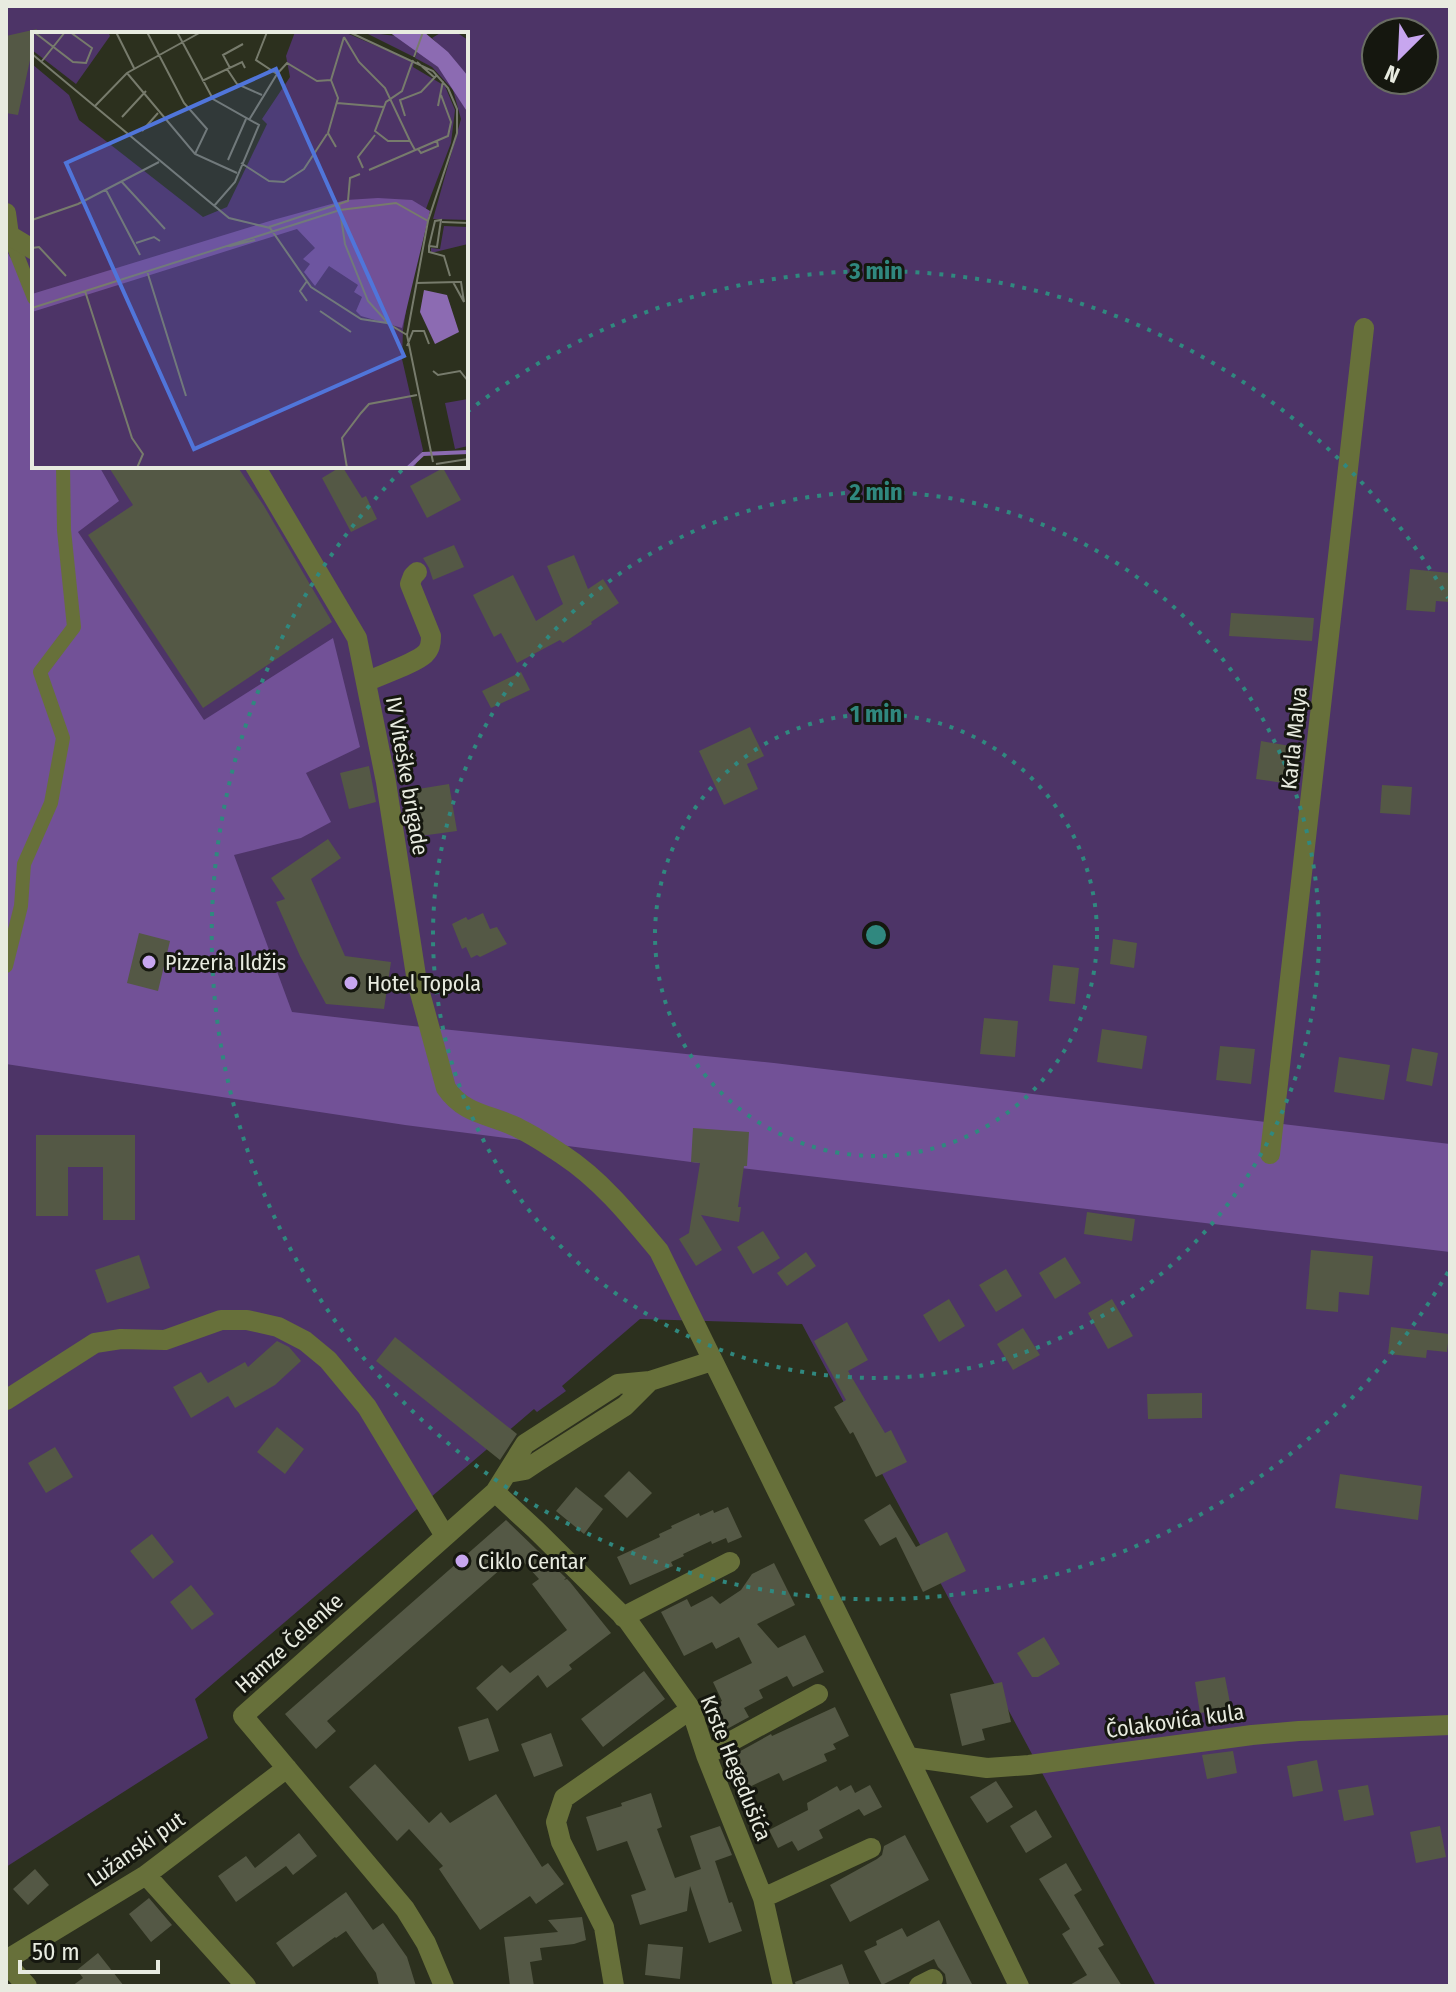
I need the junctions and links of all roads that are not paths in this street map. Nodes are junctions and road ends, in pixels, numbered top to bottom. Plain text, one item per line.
1 (6, 213) edge
2 (9, 235) junction
3 (32, 249) edge
4 (32, 293) edge
5 (1364, 328) dead end
6 (63, 468) edge
7 (256, 468) edge
8 (417, 572) dead end
9 (366, 682) junction
10 (6, 966) edge
11 (1270, 1154) dead end
12 (712, 1361) junction
13 (6, 1400) edge
14 (495, 1492) junction
15 (445, 1536) junction
16 (730, 1562) dead end
17 (623, 1617) junction
18 (818, 1694) dead end
19 (691, 1709) junction
20 (1450, 1725) edge
21 (706, 1755) junction
22 (908, 1757) junction
23 (287, 1768) junction
24 (871, 1848) dead end
25 (146, 1875) junction
26 (763, 1898) junction
27 (6, 1961) edge
28 (27, 1986) edge
29 (246, 1986) edge
30 (444, 1986) edge
31 (614, 1986) edge
32 (783, 1986) edge
33 (1019, 1986) edge

1 - 2 street
2 - 3 street
2 - 4 street
5 - 11 street, Karla Malya
6 - 10 street
7 - 9 street, IV Viteške brigade
8 - 9 street
9 - 12 street, IV Viteške brigade
12 - 14 street, Hamze Čelenke
12 - 22 street
13 - 15 street
14 - 15 street, Hamze Čelenke
14 - 17 street, Krste Hegedušića
15 - 23 street, Hamze Čelenke
16 - 17 street
17 - 19 street, Krste Hegedušića
18 - 21 street
19 - 21 street, Krste Hegedušića
19 - 31 street
20 - 22 street, Čolakovića kula
21 - 26 street, Krste Hegedušića
22 - 33 street
23 - 25 street, Lužanski put
23 - 30 street, Hamze Čelenke
24 - 26 street
25 - 27 street, Lužanski put
25 - 29 street
26 - 32 street, Krste Hegedušića
27 - 28 street, Lužanski put

